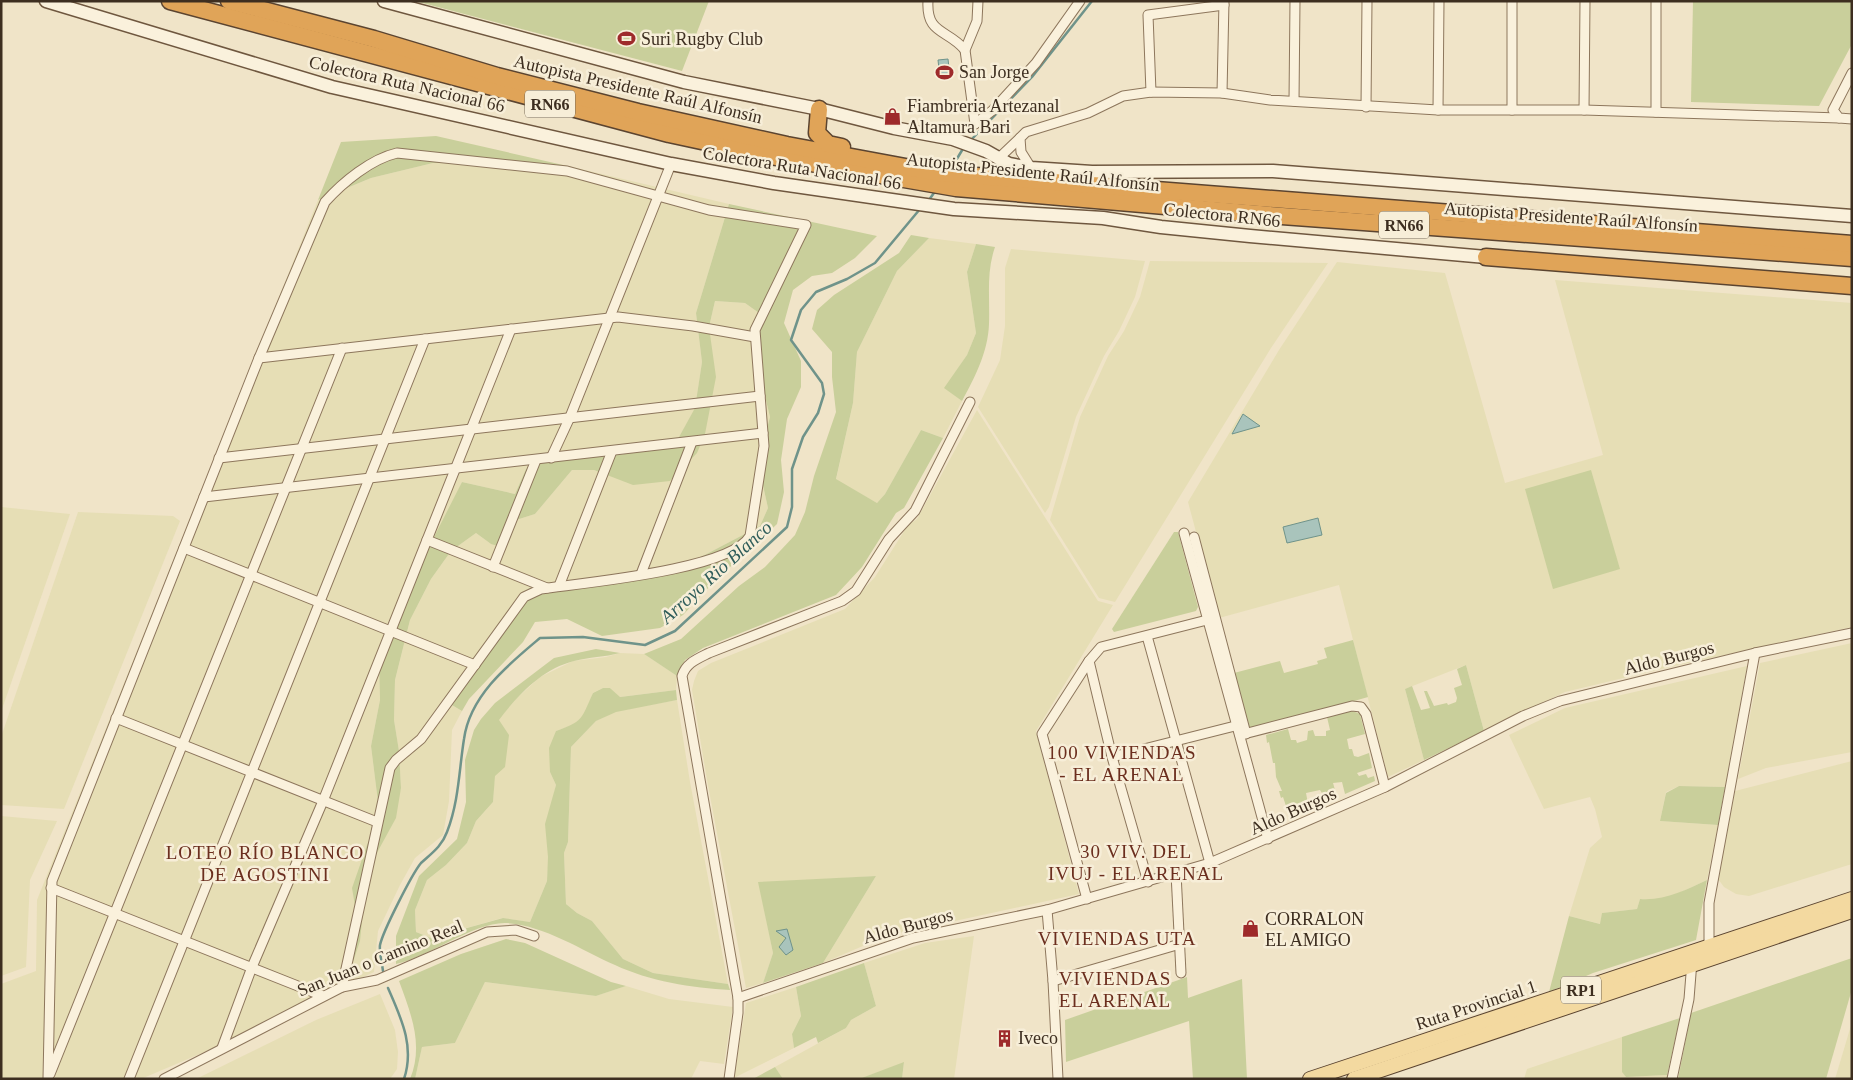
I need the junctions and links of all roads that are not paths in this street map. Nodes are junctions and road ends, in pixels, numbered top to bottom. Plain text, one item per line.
1 (46, 1) edge
2 (170, 1) edge
3 (229, 1) edge
4 (384, 1) edge
5 (928, 1) edge
6 (978, 1) edge
7 (1080, 1) edge
8 (1294, 1) edge
9 (1367, 1) edge
10 (1439, 1) edge
11 (1512, 1) edge
12 (1584, 1) edge
13 (1656, 1) edge
14 (1224, 3) edge
15 (965, 50) junction
16 (1852, 73) edge
17 (1151, 92) junction
18 (1222, 94) junction
19 (1294, 101) junction
20 (1366, 107) junction
21 (818, 109) junction
22 (1438, 110) junction
23 (1512, 110) junction
24 (1584, 110) junction
25 (1656, 112) junction
26 (1839, 118) junction
27 (1852, 119) edge
28 (1020, 138) junction
29 (1006, 153) junction
30 (1027, 161) junction
31 (671, 164) junction
32 (937, 174) junction
33 (959, 179) junction
34 (658, 198) junction
35 (954, 209) joint
36 (1852, 216) edge
37 (1852, 244) edge
38 (1486, 257) joint
39 (1852, 258) edge
40 (1852, 286) edge
41 (610, 318) junction
42 (512, 329) junction
43 (755, 338) junction
44 (424, 339) junction
45 (342, 348) junction
46 (259, 358) junction
47 (760, 396) junction
48 (970, 402) dead end
49 (570, 417) junction
50 (472, 428) junction
51 (763, 433) junction
52 (386, 438) junction
53 (692, 442) junction
54 (301, 448) junction
55 (612, 451) junction
56 (219, 458) junction
57 (551, 458) junction
58 (536, 460) junction
59 (456, 469) junction
60 (370, 479) junction
61 (286, 488) junction
62 (204, 497) junction
63 (1184, 533) dead end
64 (1194, 537) dead end
65 (428, 540) junction
66 (184, 548) junction
67 (493, 567) junction
68 (641, 574) junction
69 (251, 575) junction
70 (559, 586) junction
71 (547, 588) junction
72 (320, 603) junction
73 (1207, 620) junction
74 (391, 632) junction
75 (1852, 633) edge
76 (1147, 636) junction
77 (1755, 654) junction
78 (1089, 661) junction
79 (475, 665) junction
80 (116, 718) junction
81 (1235, 726) junction
82 (1243, 734) junction
83 (1175, 742) junction
84 (182, 744) junction
85 (1112, 757) junction
86 (253, 772) junction
87 (1385, 788) junction
88 (323, 800) junction
89 (377, 822) junction
90 (1268, 839) junction
91 (1210, 863) junction
92 (1176, 874) junction
93 (1148, 882) junction
94 (51, 888) junction
95 (1088, 899) junction
96 (1852, 899) edge
97 (1047, 910) junction
98 (1852, 911) edge
99 (115, 913) junction
100 (534, 936) dead end
101 (183, 941) junction
102 (1180, 944) junction
103 (1709, 953) junction
104 (1692, 959) junction
105 (252, 967) junction
106 (1182, 973) dead end
107 (1053, 981) junction
108 (342, 987) junction
109 (323, 996) junction
110 (738, 998) junction
111 (222, 1048) junction
112 (48, 1079) edge
113 (129, 1079) edge
114 (164, 1079) edge
115 (729, 1079) edge
116 (1058, 1079) edge
117 (1310, 1079) edge
118 (1354, 1079) edge
119 (1672, 1079) edge

1 - 31 street, Colectora Ruta Nacional 66
2 - 32 highway, Autopista Presidente Raúl Alfonsín / RN66
3 - 32 highway, Autopista Presidente Raúl Alfonsín / RN66
4 - 21 street
5 - 15 street
6 - 15 street
7 - 15 street
8 - 19 street
9 - 20 street
10 - 22 street
11 - 23 street
12 - 24 street
13 - 25 street
14 - 17 street
14 - 18 street
16 - 26 street
17 - 18 street
17 - 28 street
18 - 19 street
19 - 20 street
20 - 22 street
21 - 29 street
21 - 32 highway
22 - 23 street
23 - 24 street
24 - 25 street
25 - 26 street
26 - 27 street
28 - 29 street
28 - 30 street
29 - 30 street
30 - 36 street
31 - 34 street
31 - 35 street, Colectora Ruta Nacional 66
32 - 33 highway, Autopista Presidente Raúl Alfonsín / RN66
33 - 37 highway, Autopista Presidente Raúl Alfonsín / RN66
33 - 39 highway, Autopista Presidente Raúl Alfonsín / RN66
34 - 41 street
34 - 43 street
34 - 46 street
35 - 38 street, Colectora RN66
38 - 40 highway
41 - 42 street
41 - 43 street
41 - 49 street
42 - 44 street
42 - 50 street
43 - 47 street
44 - 45 street
44 - 52 street
45 - 46 street
45 - 54 street
46 - 56 street
47 - 49 street
47 - 51 street
48 - 110 street
49 - 50 street
49 - 57 street
50 - 52 street
50 - 59 street
51 - 53 street
51 - 68 street
52 - 54 street
52 - 60 street
53 - 55 street
53 - 68 street
54 - 56 street
54 - 61 street
55 - 57 street
55 - 70 street
56 - 62 street
57 - 58 street
58 - 59 street
58 - 67 street
59 - 60 street
59 - 65 street
60 - 61 street
60 - 72 street
61 - 62 street
61 - 69 street
62 - 66 street
63 - 73 street
64 - 82 street
65 - 67 street
65 - 74 street
66 - 69 street
66 - 80 street
67 - 71 street
68 - 70 street
69 - 72 street
69 - 84 street
70 - 71 street
71 - 79 street
72 - 74 street
72 - 86 street
73 - 76 street
73 - 81 street
74 - 79 street
74 - 88 street
75 - 77 street, Aldo Burgos
76 - 78 street
76 - 83 street
77 - 87 street, Aldo Burgos
77 - 103 street
78 - 85 street
78 - 95 street
79 - 89 street
80 - 84 street
80 - 94 street
81 - 82 street
81 - 83 street
82 - 87 street
82 - 90 street
83 - 85 street
83 - 91 street
84 - 86 street
84 - 99 street
85 - 93 street
86 - 88 street
86 - 101 street
87 - 90 street, Aldo Burgos
88 - 89 street
88 - 105 street
89 - 108 street
90 - 91 street, Aldo Burgos
91 - 92 street, Aldo Burgos
92 - 93 street, Aldo Burgos
92 - 102 street
93 - 95 street, Aldo Burgos
94 - 99 street
94 - 112 street
95 - 97 street, Aldo Burgos
96 - 103 main road, Ruta Provincial 1 / RP1
97 - 107 street
97 - 110 street, Aldo Burgos
98 - 103 main road, Ruta Provincial 1 / RP1
99 - 101 street
99 - 112 street
100 - 108 street, San Juan o Camino Real
101 - 105 street
101 - 113 street
102 - 106 street
102 - 107 street
103 - 104 main road, Ruta Provincial 1 / RP1
104 - 117 main road, Ruta Provincial 1 / RP1
104 - 118 main road, Ruta Provincial 1 / RP1
104 - 119 street
105 - 109 street
105 - 111 street
107 - 116 street
108 - 109 street, San Juan o Camino Real
109 - 111 street, San Juan o Camino Real
110 - 115 street
111 - 114 street, San Juan o Camino Real

